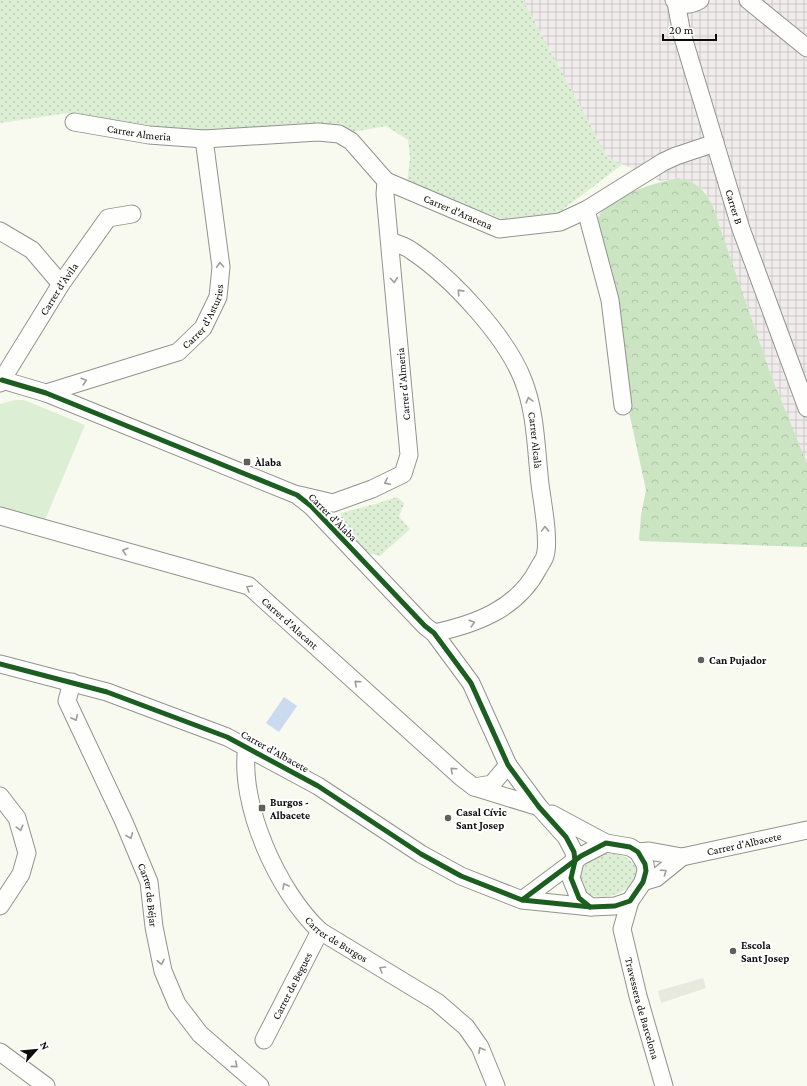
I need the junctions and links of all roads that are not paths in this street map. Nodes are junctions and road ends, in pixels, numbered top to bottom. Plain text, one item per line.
1 (700, 0) edge
2 (748, 0) edge
3 (675, 1) edge
4 (807, 48) edge
5 (74, 122) dead end
6 (204, 139) junction
7 (715, 143) junction
8 (386, 181) junction
9 (586, 210) junction
10 (132, 214) dead end
11 (0, 231) edge
12 (390, 241) junction
13 (61, 284) junction
14 (1, 381) edge
15 (46, 393) junction
16 (623, 406) dead end
17 (807, 408) edge
18 (297, 495) junction
19 (333, 503) junction
20 (0, 516) edge
21 (325, 521) junction
22 (434, 633) junction
23 (0, 664) edge
24 (72, 682) junction
25 (247, 746) junction
26 (508, 765) junction
27 (474, 787) junction
28 (0, 796) edge
29 (539, 807) junction
30 (807, 830) edge
31 (566, 837) junction
32 (606, 843) junction
33 (638, 852) junction
34 (682, 857) junction
35 (575, 861) junction
36 (554, 877) junction
37 (643, 882) junction
38 (522, 900) junction
39 (630, 901) junction
40 (0, 906) edge
41 (594, 907) junction
42 (622, 929) junction
43 (320, 931) junction
44 (264, 1040) dead end
45 (0, 1052) edge
46 (46, 1086) edge
47 (260, 1086) edge
48 (496, 1086) edge
49 (664, 1086) edge

1 - 3 street, Carrer B
2 - 4 street
3 - 7 street, Carrer B
5 - 6 street, Carrer Almeria
6 - 8 street, Carrer d'Aracena
15 -> 6 street, Carrer d'Asturies
7 - 9 street, Carrer d'Aracena
7 - 17 street, Carrer B
8 - 9 street, Carrer d'Aracena
8 - 12 street, Carrer d'Almeria
9 - 16 street
10 - 13 street, Carrer d'Àvila
11 - 13 street
12 -> 19 street, Carrer d'Almeria
22 -> 12 street, Carrer Alcalà
13 - 14 street, Carrer d'Àvila
14 - 15 street, Carrer d'Àlaba
15 - 18 street, Carrer d'Àlaba
18 - 19 street
18 - 21 street, Carrer d'Àlaba
19 - 21 street
27 -> 20 street, Carrer d'Alacant
21 - 22 street, Carrer d'Àlaba
22 - 26 street, Carrer d'Àlaba
23 - 24 street, Carrer d'Albacete
24 - 25 street, Carrer d'Albacete
24 -> 47 street, Carrer de Béjar
25 - 38 street, Carrer d'Albacete
43 -> 25 street, Carrer de Burgos
26 - 27 street
26 - 29 street, Carrer d'Àlaba
27 - 29 street, Carrer d'Alacant
28 -> 40 street
29 - 31 street
29 - 32 street, Carrer d'Albacete
30 - 34 street, Carrer d'Albacete
31 - 35 street
31 - 36 street
32 - 33 street, Carrer d'Albacete
32 - 35 street
33 - 34 street, Carrer d'Albacete
33 - 37 street
37 -> 34 street, Carrer d'Albacete
35 - 36 street
35 - 41 street
36 - 38 street
37 - 39 street
38 - 41 street, Carrer d'Albacete
39 - 41 street, Carrer d'Albacete
39 - 42 street, Travessera de Barcelona
41 - 42 street
42 - 49 street, Travessera de Barcelona
43 - 44 street, Carrer de Begues
48 -> 43 street, Carrer de Burgos
45 - 46 street

